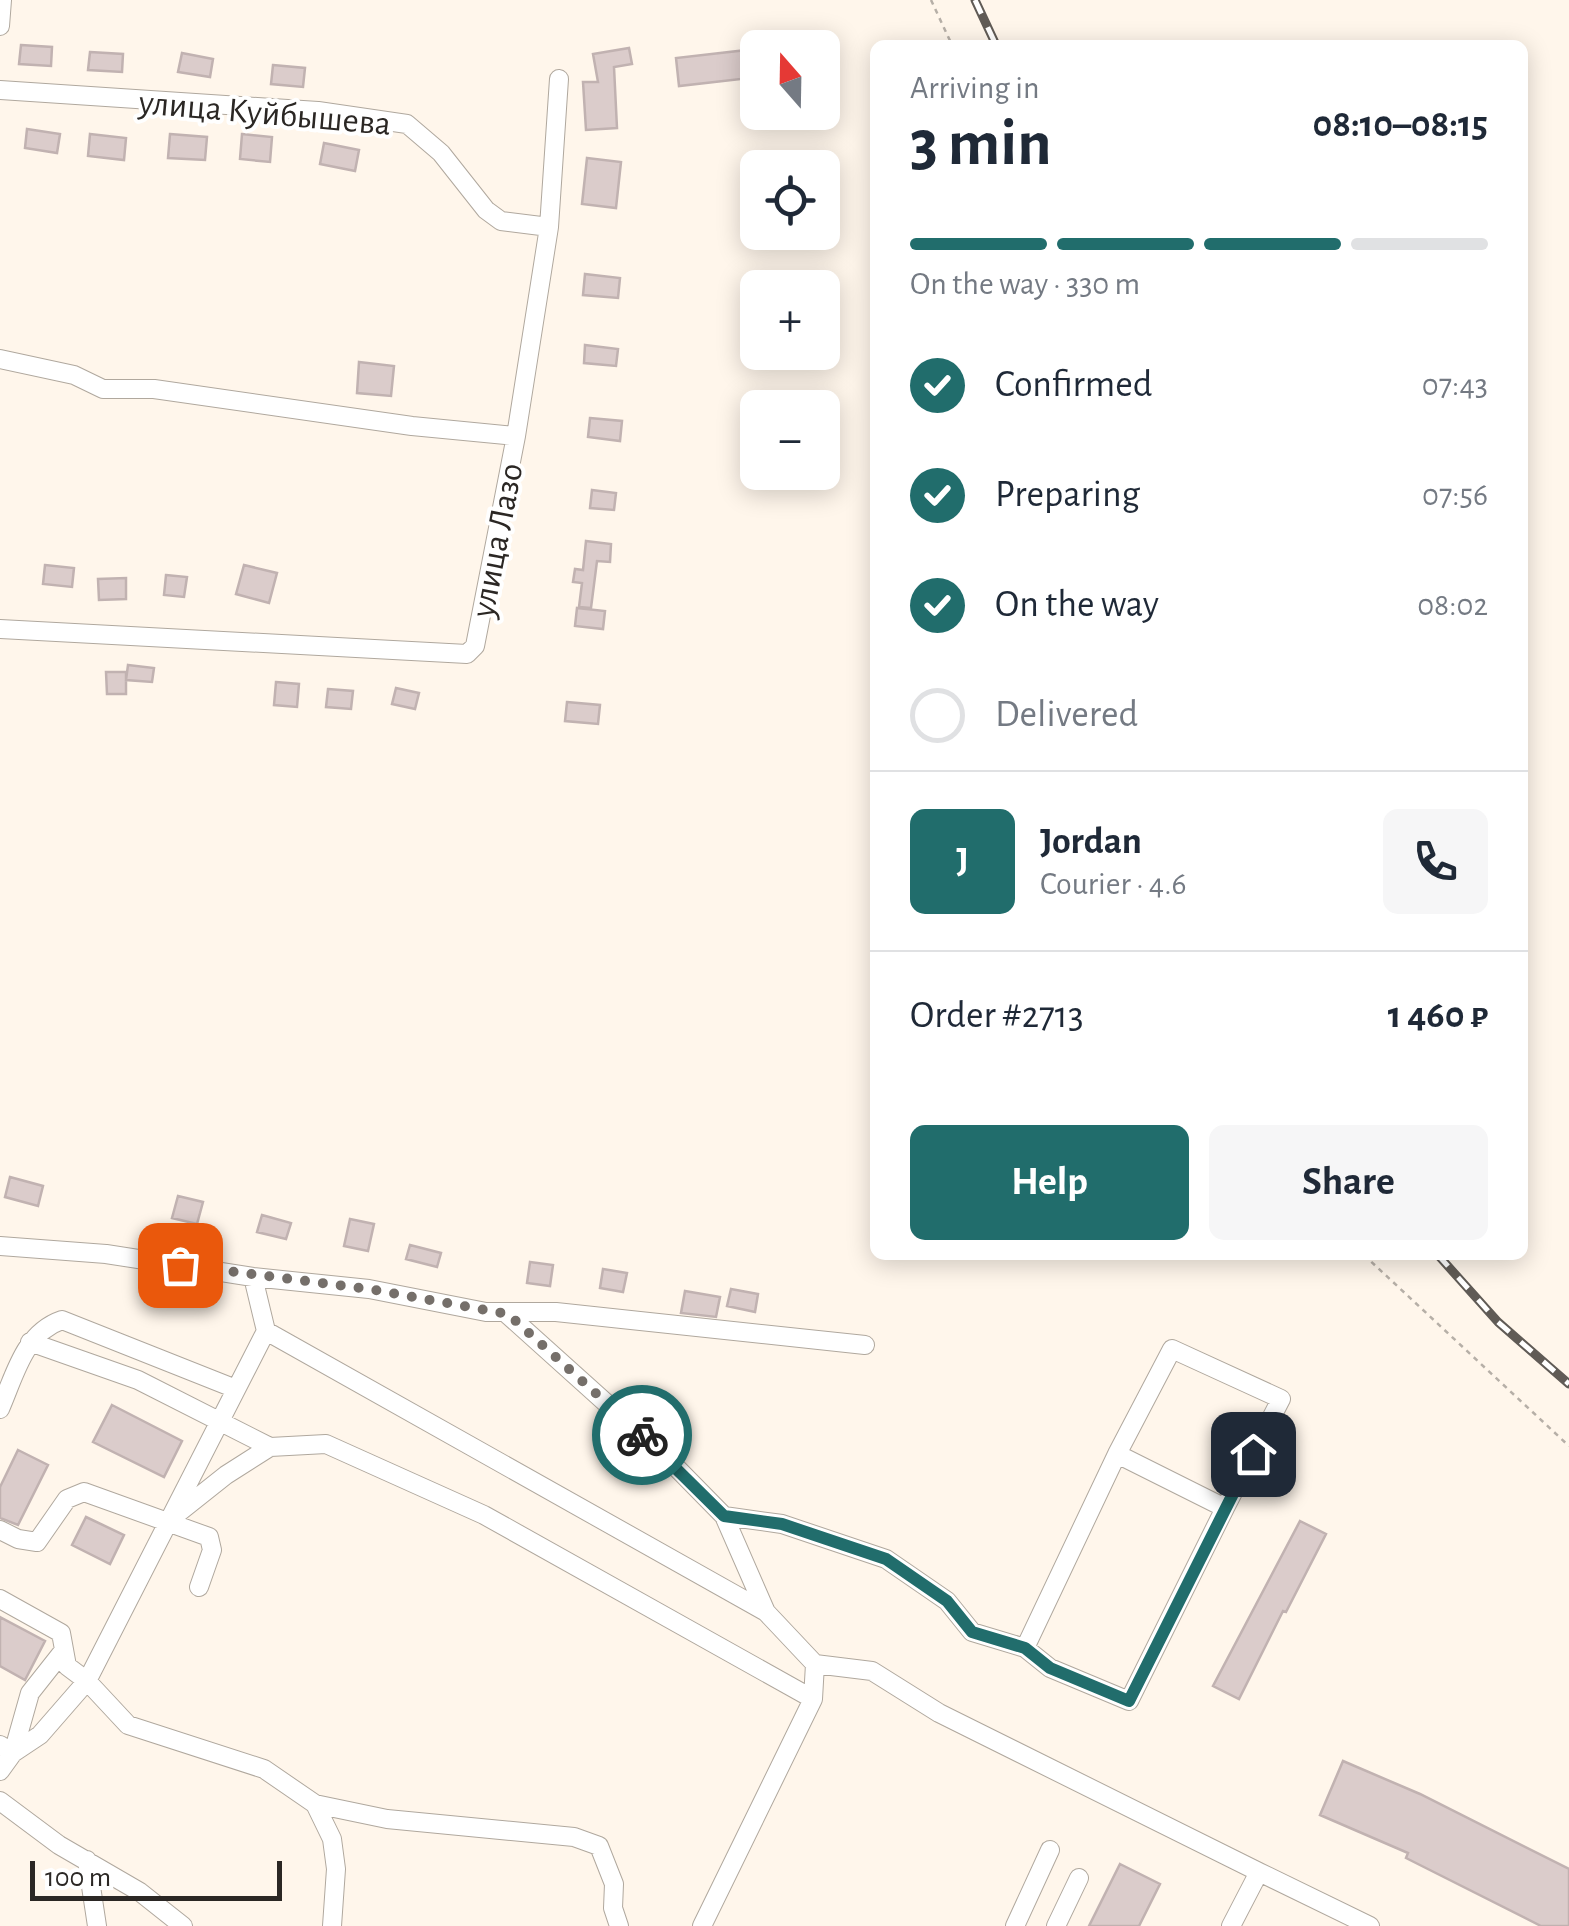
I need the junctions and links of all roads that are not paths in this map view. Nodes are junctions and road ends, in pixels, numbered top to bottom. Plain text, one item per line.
1 (2, 0) edge
2 (0, 26) edge
3 (559, 79) dead end
4 (0, 90) edge
5 (549, 228) junction
6 (0, 359) edge
7 (516, 436) junction
8 (0, 629) edge
9 (0, 1246) edge
10 (253, 1276) junction
11 (508, 1314) junction
12 (266, 1331) junction
13 (30, 1342) junction
14 (865, 1345) dead end
15 (236, 1388) junction
16 (0, 1409) edge
17 (218, 1422) junction
18 (270, 1447) junction
19 (1117, 1454) junction
20 (1225, 1508) junction
21 (724, 1516) junction
22 (168, 1522) junction
23 (0, 1530) edge
24 (199, 1587) dead end
25 (0, 1598) edge
26 (766, 1612) junction
27 (1025, 1648) junction
28 (64, 1650) junction
29 (815, 1664) junction
30 (87, 1681) junction
31 (813, 1698) junction
32 (6, 1749) edge
33 (0, 1771) edge
34 (0, 1801) edge
35 (316, 1804) junction
36 (1050, 1850) dead end
37 (87, 1860) junction
38 (1258, 1872) junction
39 (1079, 1878) dead end
40 (93, 1923) edge
41 (183, 1926) edge
42 (332, 1926) edge
43 (620, 1926) edge
44 (702, 1926) edge
45 (1015, 1926) edge
46 (1056, 1926) edge
47 (1231, 1926) edge
48 (1370, 1926) edge

1 - 2 street
3 - 5 street, улица Лазо
4 - 5 street, улица Куйбышева
5 - 7 street, улица Лазо
6 - 7 street
7 - 8 street, улица Лазо
9 - 10 street
10 - 11 street
10 - 12 street
11 - 14 street
11 - 21 street
12 - 15 street
12 - 26 street
13 - 15 street
13 - 16 street
13 - 17 street
15 - 17 street
17 - 18 street
17 - 22 street
18 - 22 street
18 - 31 street
19 - 20 street
19 - 20 street
19 - 27 street
20 - 27 street
21 - 26 street
21 - 27 street
22 - 23 street
22 - 24 street
22 - 30 street
25 - 28 street
26 - 29 street
28 - 30 street
28 - 32 street
29 - 31 street
29 - 38 street
30 - 32 street
30 - 35 street
31 - 44 street
32 - 33 street
34 - 37 street
35 - 42 street
35 - 43 street
36 - 45 street
37 - 40 street
37 - 41 street
38 - 47 street
38 - 48 street
39 - 46 street

